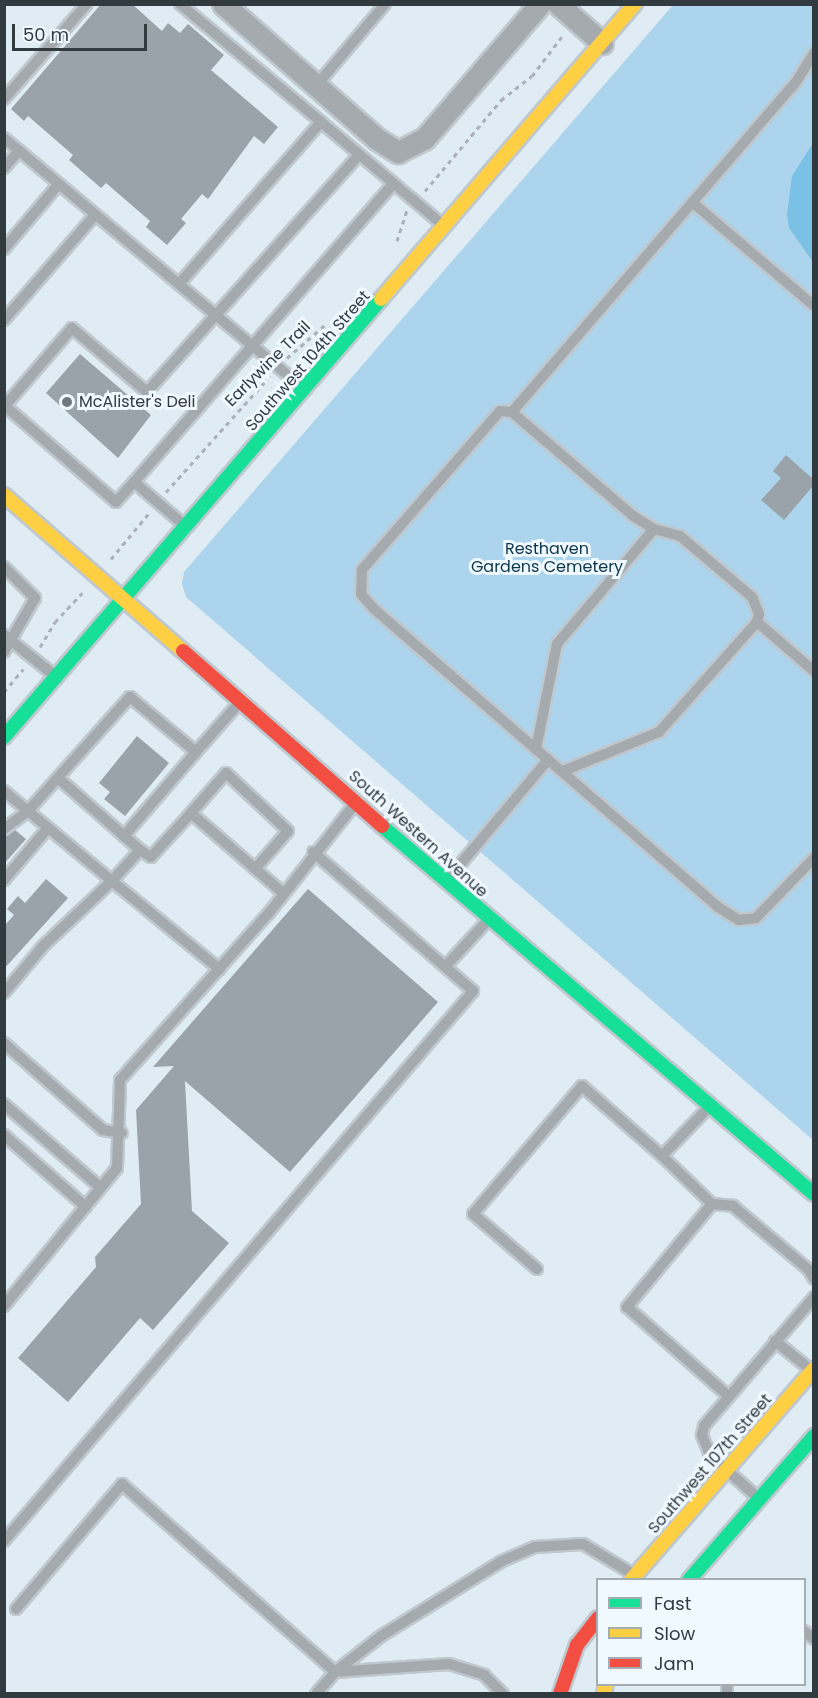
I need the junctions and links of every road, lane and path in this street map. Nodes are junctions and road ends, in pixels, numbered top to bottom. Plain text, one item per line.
1 (87, 4) edge
2 (180, 4) edge
3 (223, 4) edge
4 (385, 4) edge
5 (540, 4) edge
6 (558, 4) edge
7 (635, 4) edge
8 (577, 21) junction
9 (602, 43) junction
10 (813, 53) edge
11 (316, 86) junction
12 (4, 99) edge
13 (321, 122) junction
14 (4, 138) edge
15 (19, 151) junction
16 (359, 155) junction
17 (4, 168) edge
18 (59, 184) junction
19 (393, 184) junction
20 (416, 202) junction
21 (692, 202) junction
22 (95, 214) junction
23 (445, 227) junction
24 (396, 247) dead end
25 (4, 249) edge
26 (179, 284) junction
27 (813, 306) edge
28 (214, 314) junction
29 (4, 320) edge
30 (334, 320) dead end
31 (254, 346) junction
32 (279, 368) junction
33 (305, 390) junction
34 (5, 406) edge
35 (512, 412) junction
36 (134, 482) junction
37 (4, 495) edge
38 (158, 502) junction
39 (187, 527) junction
40 (654, 529) junction
41 (4, 567) edge
42 (98, 576) junction
43 (125, 599) junction
44 (757, 622) junction
45 (9, 639) edge
46 (4, 652) edge
47 (32, 658) junction
48 (813, 671) edge
49 (57, 677) junction
50 (4, 692) edge
51 (242, 700) junction
52 (4, 737) edge
53 (536, 749) junction
54 (196, 752) junction
55 (548, 760) junction
56 (563, 771) junction
57 (58, 778) junction
58 (4, 791) edge
59 (357, 802) junction
60 (28, 811) junction
61 (191, 813) junction
62 (48, 828) junction
63 (4, 829) edge
64 (124, 836) junction
65 (140, 850) junction
66 (313, 852) junction
67 (813, 858) edge
68 (255, 869) junction
69 (4, 880) edge
70 (112, 881) junction
71 (446, 881) junction
72 (283, 893) junction
73 (489, 919) junction
74 (446, 966) junction
75 (219, 969) junction
76 (4, 993) edge
77 (4, 1043) edge
78 (4, 1104) edge
79 (710, 1106) junction
80 (122, 1132) junction
81 (4, 1135) edge
82 (662, 1156) junction
83 (101, 1188) junction
84 (813, 1194) edge
85 (712, 1204) junction
86 (86, 1207) junction
87 (537, 1269) dead end
88 (813, 1279) edge
89 (813, 1297) edge
90 (4, 1306) edge
91 (775, 1341) junction
92 (813, 1371) edge
93 (727, 1395) junction
94 (813, 1436) edge
95 (726, 1470) junction
96 (759, 1498) junction
97 (4, 1541) edge
98 (637, 1578) edge
99 (691, 1578) edge
100 (16, 1609) dead end
101 (596, 1619) edge
102 (335, 1672) junction
103 (316, 1694) edge
104 (503, 1694) edge
105 (560, 1694) edge

1 - 12 lane
2 - 13 lane
3 - 11 street
4 - 11 lane
5 - 11 street
6 - 8 street
7 - 9 main road, Southwest 104th Street
8 - 9 street
8 - 20 path
9 - 23 main road, Southwest 104th Street
10 - 21 lane
13 - 16 lane
13 - 26 lane
14 - 15 lane
15 - 17 lane
15 - 18 lane
16 - 19 lane
16 - 28 lane
18 - 22 lane
18 - 25 lane
19 - 20 lane
19 - 31 lane
20 - 23 lane
20 - 24 path
21 - 27 lane
21 - 35 lane
22 - 26 lane
22 - 29 lane
23 - 33 main road, Southwest 104th Street
26 - 28 lane
28 - 31 lane
28 - 34 lane
30 - 32 path, Earlywine Trail
31 - 32 lane
31 - 36 lane
32 - 33 lane
32 - 38 path, Earlywine Trail
33 - 39 main road, Southwest 104th Street
34 - 36 lane
35 - 40 lane
35 - 53 lane
36 - 38 lane
37 - 42 main road, South Western Avenue
38 - 39 lane
38 - 42 path, Earlywine Trail
39 - 43 main road, Southwest 104th Street
40 - 44 lane
40 - 53 lane
41 - 45 lane
42 - 43 main road, South Western Avenue
42 - 47 path, Earlywine Trail
43 - 49 main road, Southwest 104th Street
43 - 51 main road, South Western Avenue
44 - 48 lane
44 - 56 lane
45 - 46 lane
45 - 47 lane
47 - 49 lane
47 - 50 path, Earlywine Trail
49 - 52 main road, Southwest 104th Street
51 - 54 lane
51 - 59 main road, South Western Avenue
53 - 55 lane
54 - 57 lane
54 - 64 lane
55 - 56 lane
55 - 71 lane
56 - 67 lane
57 - 60 lane
57 - 64 lane
58 - 60 lane
59 - 66 lane
59 - 71 main road, South Western Avenue
60 - 62 lane
60 - 63 lane
61 - 65 lane
61 - 68 lane
61 - 68 lane
62 - 69 lane
62 - 70 lane
64 - 65 lane
65 - 70 lane
66 - 72 lane
66 - 74 lane
68 - 72 lane
70 - 75 lane
70 - 76 lane
71 - 73 main road, South Western Avenue
72 - 75 lane
73 - 74 lane
73 - 79 main road, South Western Avenue
74 - 97 lane
75 - 80 lane
77 - 80 lane
78 - 83 lane
79 - 82 lane
79 - 84 main road, South Western Avenue
80 - 83 lane
81 - 86 lane
82 - 85 lane
82 - 87 lane
83 - 86 lane
85 - 88 lane
85 - 93 lane
86 - 90 lane
89 - 91 lane
91 - 92 lane
91 - 93 lane
92 - 95 main road, Southwest 107th Street
93 - 95 lane
94 - 96 main road
95 - 96 lane
95 - 98 main road, Southwest 107th Street
96 - 99 main road
98 - 102 lane
100 - 102 lane
101 - 105 main road
102 - 103 lane
102 - 104 lane

